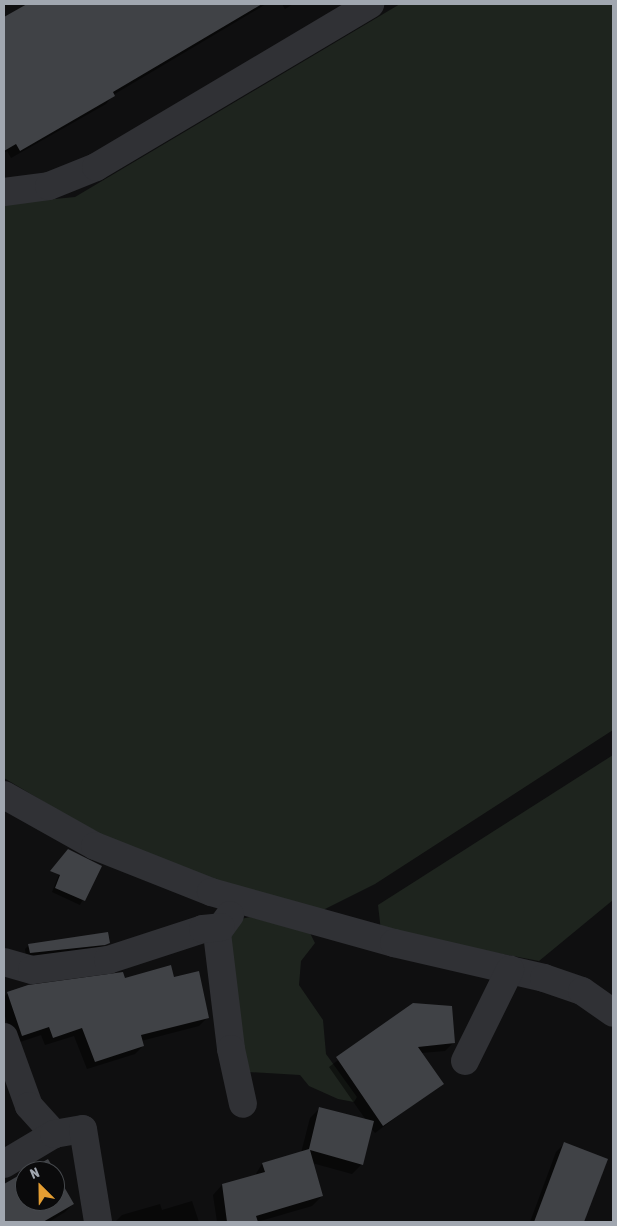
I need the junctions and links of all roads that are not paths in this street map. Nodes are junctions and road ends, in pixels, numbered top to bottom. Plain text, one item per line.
1 (370, 4) edge
2 (4, 192) edge
3 (4, 795) edge
4 (241, 899) junction
5 (221, 927) junction
6 (4, 962) edge
7 (510, 970) junction
8 (613, 1013) edge
9 (4, 1037) edge
10 (465, 1061) dead end
11 (243, 1104) dead end
12 (54, 1134) junction
13 (4, 1164) edge
14 (98, 1222) edge

1 - 2 street
3 - 4 street
4 - 5 street
4 - 7 street
5 - 6 street
5 - 11 street
7 - 8 street
7 - 10 street
9 - 12 street
12 - 13 street
12 - 14 street

